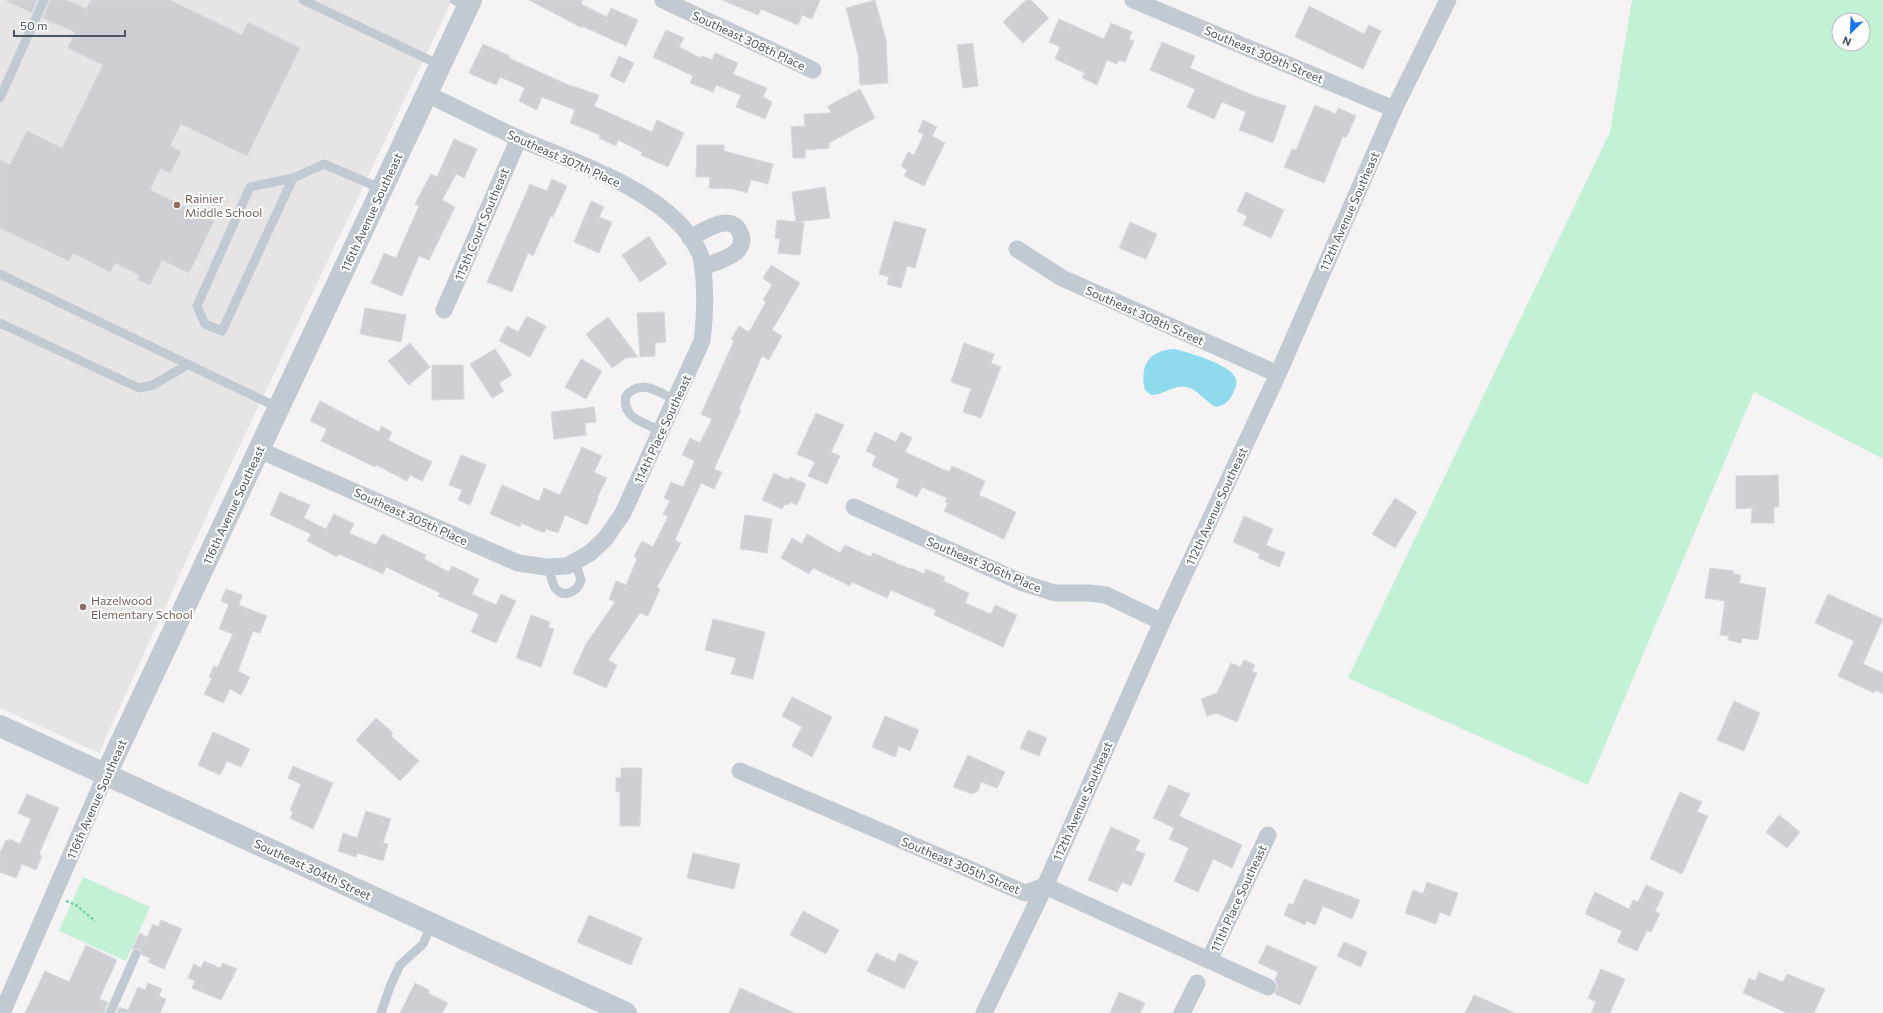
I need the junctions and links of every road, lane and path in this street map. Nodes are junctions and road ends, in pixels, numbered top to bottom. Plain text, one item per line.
1 (44, 0) edge
2 (302, 0) edge
3 (663, 0) edge
4 (1133, 0) edge
5 (1448, 0) edge
6 (464, 2) edge
7 (440, 65) junction
8 (813, 70) dead end
9 (427, 94) junction
10 (0, 98) edge
11 (1394, 109) junction
12 (519, 138) junction
13 (293, 178) junction
14 (382, 189) junction
15 (690, 238) junction
16 (1017, 249) dead end
17 (702, 261) junction
18 (0, 274) edge
19 (444, 310) dead end
20 (0, 323) edge
21 (187, 365) junction
22 (1278, 374) junction
23 (675, 400) junction
24 (279, 408) junction
25 (661, 431) junction
26 (259, 450) junction
27 (854, 507) dead end
28 (571, 563) junction
29 (549, 567) junction
30 (1162, 622) junction
31 (0, 726) edge
32 (740, 771) dead end
33 (106, 774) junction
34 (1268, 835) dead end
35 (1045, 886) junction
36 (53, 895) junction
37 (95, 921) dead end
38 (432, 924) junction
39 (136, 954) dead end
40 (1209, 960) junction
41 (1197, 983) dead end
42 (1268, 987) dead end
43 (2, 1013) edge
44 (110, 1013) edge
45 (380, 1013) edge
46 (626, 1013) edge
47 (984, 1013) edge
48 (1182, 1013) edge

1 - 10 lane
2 - 7 lane
3 - 8 street, Southeast 308th Place
4 - 11 street, Southeast 309th Street
5 - 11 street, 112th Avenue Southeast
6 - 7 street, 116th Avenue Southeast
7 - 9 street, 116th Avenue Southeast
9 - 12 street, Southeast 307th Place
9 - 14 street, 116th Avenue Southeast
11 - 22 street, 112th Avenue Southeast
12 - 15 street, Southeast 307th Place
12 - 19 street, 115th Court Southeast
13 - 13 lane
13 - 14 lane
14 - 24 street, 116th Avenue Southeast
15 - 17 street, Southeast 307th Place
15 - 17 street
16 - 22 street, Southeast 308th Street
17 - 23 street, 114th Place Southeast
18 - 21 lane
20 - 21 lane
21 - 24 lane
22 - 30 street, 112th Avenue Southeast
23 - 25 street, 114th Place Southeast
23 - 25 lane
24 - 26 street, 116th Avenue Southeast
25 - 28 street, 114th Place Southeast
26 - 29 street, Southeast 305th Place
26 - 33 street, 116th Avenue Southeast
27 - 30 street, Southeast 306th Place
28 - 29 street, Southeast 305th Place
28 - 29 lane
30 - 35 street, 112th Avenue Southeast
31 - 33 street, Southeast 304th Street
32 - 35 street, Southeast 305th Street
33 - 36 street, 116th Avenue Southeast
33 - 38 street, Southeast 304th Street
34 - 40 street, 111th Place Southeast
35 - 40 street
35 - 47 street, 112th Avenue Southeast
36 - 37 path
36 - 43 street, 116th Avenue Southeast
38 - 45 lane
38 - 46 street, Southeast 304th Street
39 - 44 lane
40 - 42 street
41 - 48 street

